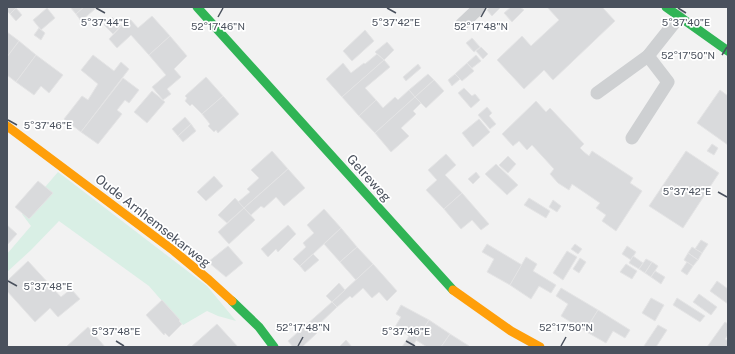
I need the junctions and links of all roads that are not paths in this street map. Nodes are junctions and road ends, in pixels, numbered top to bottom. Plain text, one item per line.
1 (197, 7) edge
2 (480, 7) edge
3 (666, 7) edge
4 (679, 17) junction
5 (461, 25) dead end
6 (728, 51) edge
7 (648, 56) junction
8 (597, 93) dead end
9 (7, 126) edge
10 (632, 138) dead end
11 (274, 347) edge
12 (540, 347) edge

1 - 12 street, Gelreweg
2 - 5 lane
3 - 4 street
4 - 6 street
4 - 7 lane
7 - 8 lane
7 - 10 lane
9 - 11 street, Oude Arnhemsekarweg

